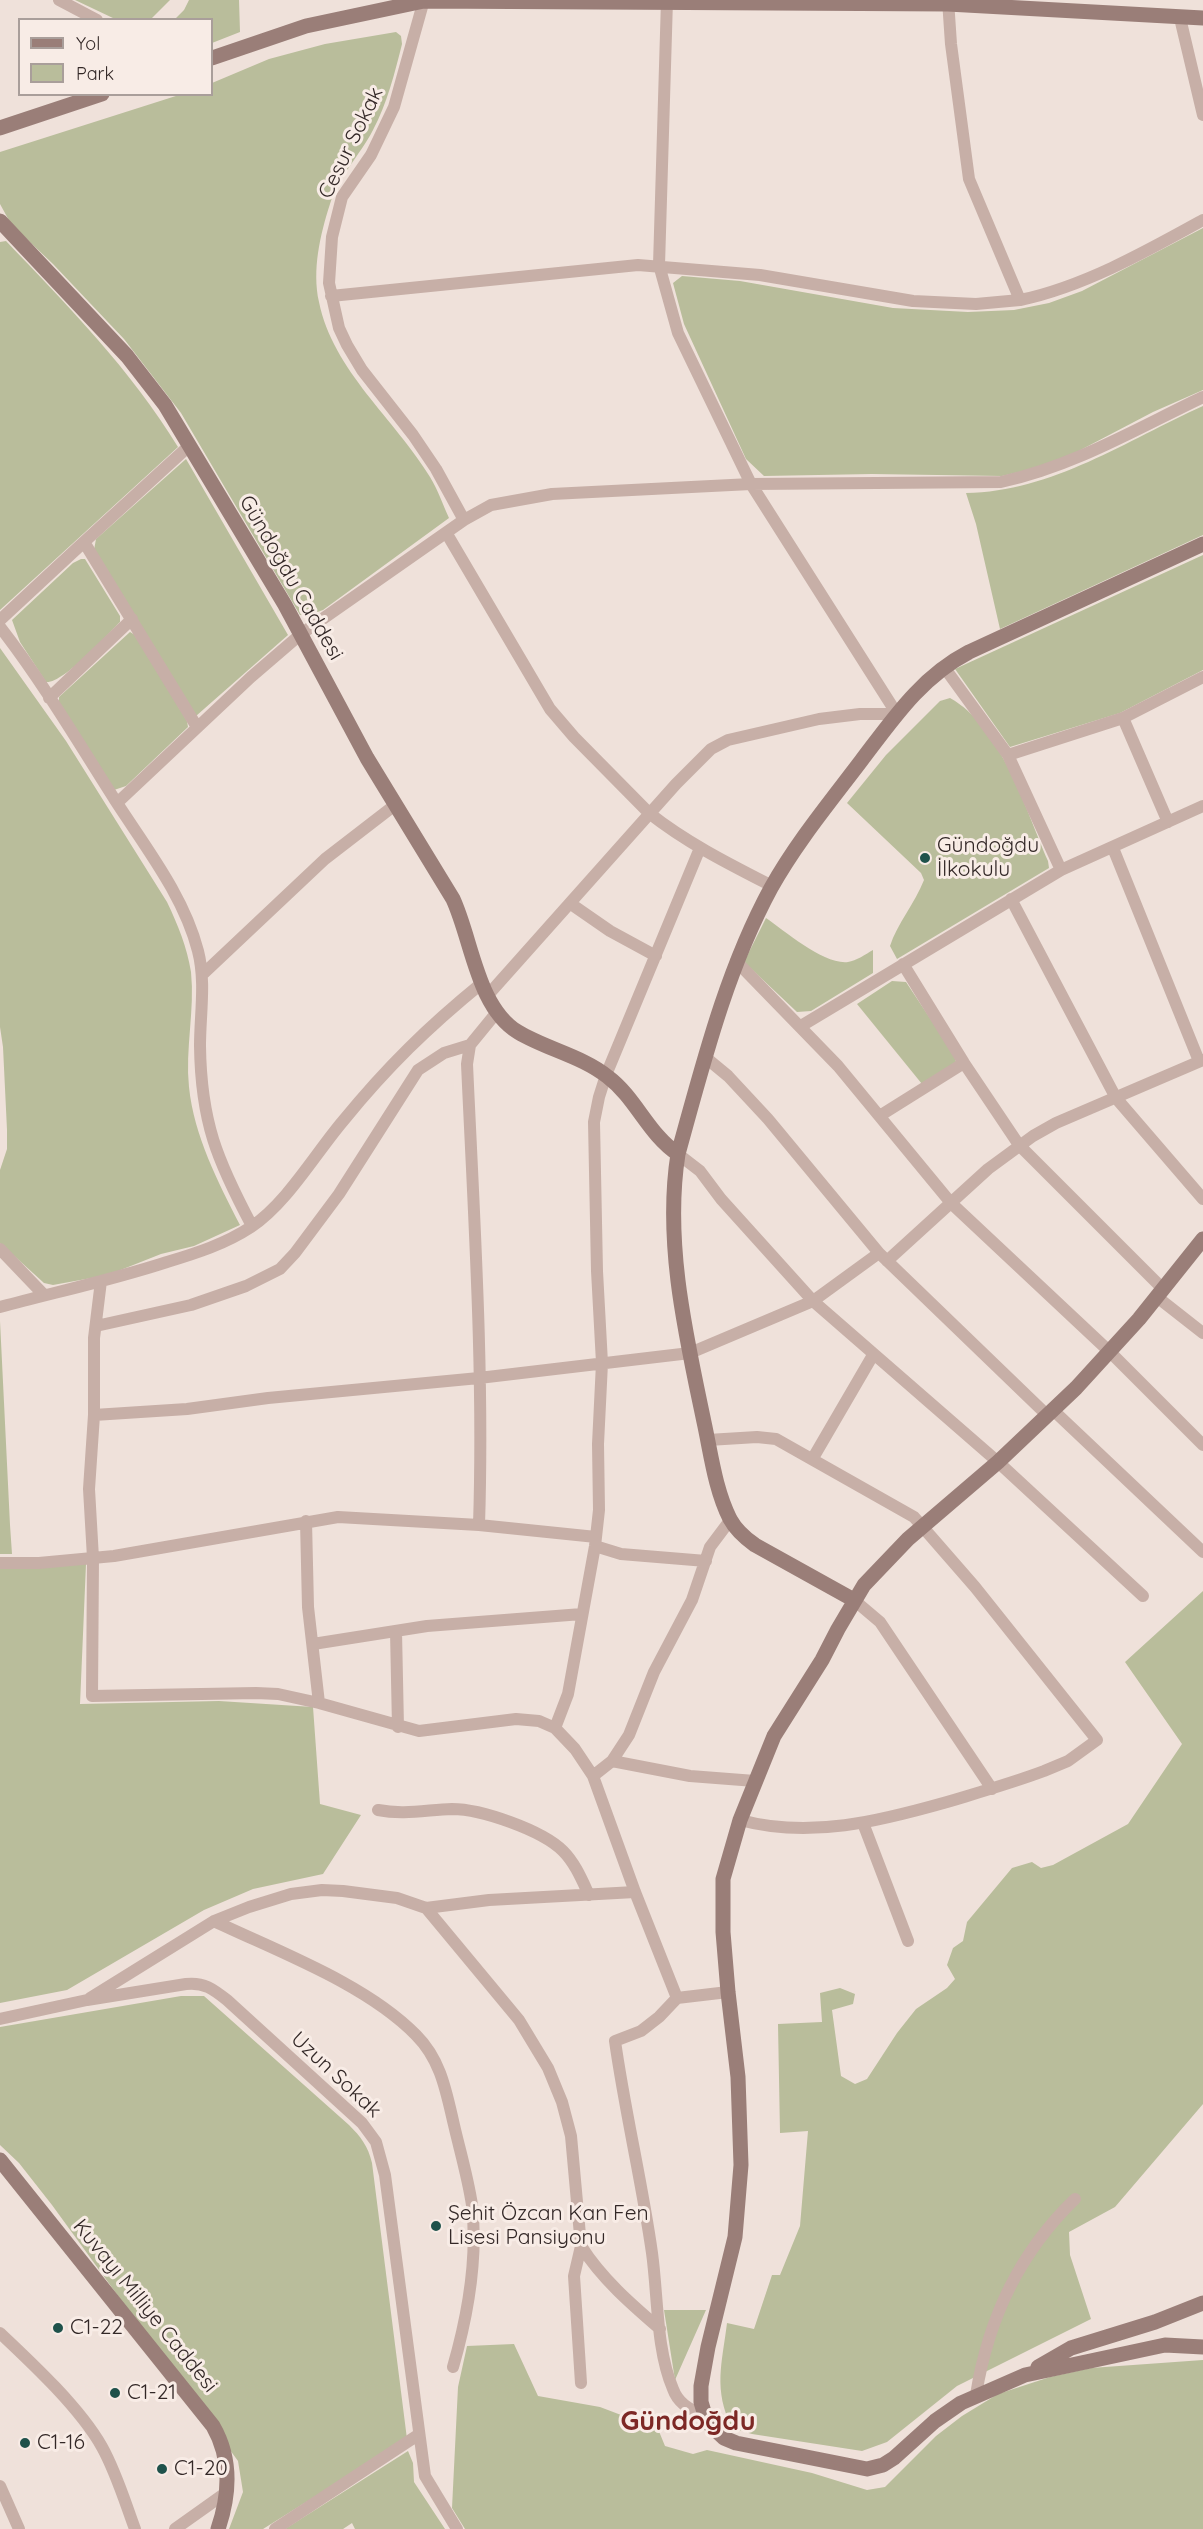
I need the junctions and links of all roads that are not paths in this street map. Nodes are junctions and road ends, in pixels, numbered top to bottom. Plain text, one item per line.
1 (59, 0) edge
2 (424, 1) edge
3 (667, 1) edge
4 (948, 2) edge
5 (93, 18) edge
6 (1180, 18) junction
7 (1203, 18) edge
8 (213, 58) edge
9 (96, 96) edge
10 (1203, 115) edge
11 (0, 128) edge
12 (1203, 220) edge
13 (0, 221) edge
14 (659, 265) junction
15 (331, 296) junction
16 (1020, 300) junction
17 (1203, 397) edge
18 (189, 446) junction
19 (752, 484) junction
20 (464, 520) junction
21 (447, 534) junction
22 (84, 542) junction
23 (1203, 544) edge
24 (132, 619) junction
25 (0, 620) edge
26 (0, 627) edge
27 (301, 634) junction
28 (944, 667) junction
29 (1203, 677) edge
30 (49, 698) junction
31 (897, 714) junction
32 (1123, 718) junction
33 (197, 727) junction
34 (1008, 754) junction
35 (117, 803) junction
36 (395, 805) junction
37 (1203, 806) edge
38 (649, 813) junction
39 (1168, 822) junction
40 (700, 848) junction
41 (1113, 848) junction
42 (1060, 870) junction
43 (772, 886) junction
44 (1011, 899) junction
45 (571, 904) junction
46 (656, 956) junction
47 (736, 961) junction
48 (903, 964) junction
49 (203, 974) junction
50 (485, 989) junction
51 (497, 1012) junction
52 (801, 1026) junction
53 (470, 1045) junction
54 (705, 1057) junction
55 (1201, 1060) edge
56 (964, 1064) junction
57 (606, 1075) junction
58 (1116, 1098) junction
59 (881, 1115) junction
60 (1019, 1145) junction
61 (678, 1154) junction
62 (1203, 1199) edge
63 (951, 1203) junction
64 (252, 1226) junction
65 (1203, 1239) edge
66 (0, 1249) edge
67 (883, 1257) junction
68 (101, 1281) junction
69 (1160, 1293) junction
70 (44, 1295) junction
71 (813, 1301) junction
72 (0, 1307) edge
73 (96, 1326) junction
74 (1203, 1333) edge
75 (690, 1353) junction
76 (1111, 1353) junction
77 (873, 1355) junction
78 (602, 1363) junction
79 (479, 1378) junction
80 (1051, 1413) junction
81 (94, 1415) junction
82 (708, 1440) junction
83 (1203, 1445) edge
84 (813, 1458) junction
85 (998, 1462) junction
86 (730, 1519) junction
87 (306, 1521) junction
88 (479, 1525) junction
89 (923, 1526) junction
90 (596, 1541) junction
91 (1203, 1552) edge
92 (93, 1558) junction
93 (706, 1561) junction
94 (0, 1563) edge
95 (1143, 1596) dead end
96 (854, 1600) junction
97 (582, 1614) junction
98 (396, 1631) junction
99 (313, 1644) junction
100 (319, 1703) junction
101 (398, 1727) junction
102 (555, 1728) junction
103 (612, 1761) junction
104 (593, 1776) junction
105 (755, 1781) junction
106 (992, 1789) junction
107 (378, 1810) dead end
108 (740, 1820) junction
109 (863, 1823) junction
110 (635, 1892) junction
111 (589, 1895) junction
112 (426, 1908) junction
113 (214, 1921) junction
114 (908, 1941) dead end
115 (728, 1992) junction
116 (677, 1998) junction
117 (87, 2000) junction
118 (0, 2019) edge
119 (0, 2160) edge
120 (1075, 2199) dead end
121 (581, 2246) junction
122 (1203, 2303) edge
123 (660, 2329) junction
124 (0, 2333) edge
125 (1203, 2348) edge
126 (453, 2367) dead end
127 (1025, 2375) junction
128 (581, 2383) dead end
129 (976, 2395) junction
130 (703, 2414) junction
131 (418, 2435) junction
132 (0, 2486) edge
133 (227, 2492) junction
134 (19, 2529) edge
135 (135, 2529) edge
136 (175, 2529) edge
137 (218, 2529) edge
138 (275, 2529) edge
139 (457, 2529) edge

1 - 5 street
2 - 3 street
2 - 8 street
2 - 15 street, Cesur Sokak
3 - 4 street
3 - 14 street
4 - 6 street
4 - 16 street
6 - 7 street
6 - 10 street
9 - 11 street
12 - 16 street
13 - 18 street, Gündoğdu Caddesi
14 - 15 street
14 - 16 street
14 - 19 street
15 - 20 street, Cesur Sokak
17 - 19 street
18 - 22 street
18 - 27 street, Gündoğdu Caddesi
19 - 20 street
19 - 31 street
20 - 21 street
21 - 27 street
21 - 38 street
22 - 24 street
22 - 25 street
23 - 28 street
24 - 30 street
24 - 33 street
26 - 30 street
27 - 33 street
27 - 36 street, Gündoğdu Caddesi
28 - 31 street
28 - 34 street
29 - 32 street
30 - 35 street
31 - 38 street
31 - 43 street
32 - 34 street
32 - 39 street
33 - 35 street
34 - 42 street
35 - 49 street
36 - 49 street
36 - 50 street, Gündoğdu Caddesi
37 - 39 street
38 - 40 street
38 - 45 street
39 - 41 street
40 - 43 street
40 - 46 street
41 - 42 street
41 - 55 street
42 - 44 street
43 - 47 street
44 - 48 street
44 - 58 street
45 - 46 street
45 - 50 street
46 - 57 street
47 - 52 street
47 - 54 street
48 - 52 street
48 - 56 street
49 - 64 street
50 - 51 street, Gündoğdu Caddesi
50 - 64 street
51 - 53 street
51 - 57 street, Gündoğdu Caddesi
52 - 59 street
53 - 73 street
53 - 79 street
54 - 61 street
54 - 67 street
55 - 58 street
56 - 59 street
56 - 60 street
57 - 61 street
57 - 78 street
58 - 60 street
58 - 62 street
59 - 63 street
60 - 63 street
60 - 69 street
61 - 71 street
61 - 75 street
63 - 67 street
63 - 76 street
64 - 68 street
65 - 69 street
66 - 70 street
67 - 71 street
67 - 80 street
68 - 70 street
68 - 73 street
69 - 74 street
69 - 76 street
70 - 72 street
71 - 75 street
71 - 77 street
73 - 81 street
75 - 78 street
75 - 82 street
76 - 80 street
76 - 83 street
77 - 84 street
77 - 85 street
78 - 79 street
78 - 90 street
79 - 81 street
79 - 88 street
80 - 85 street
80 - 91 street
81 - 92 street
82 - 84 street
82 - 86 street
84 - 89 street
85 - 89 street
85 - 95 street
86 - 93 street
86 - 96 street
87 - 88 street
87 - 92 street
87 - 99 street
88 - 90 street
89 - 96 street
89 - 106 street
90 - 93 street
90 - 97 street
92 - 94 street
92 - 100 street
93 - 103 street
96 - 105 street
96 - 106 street
97 - 98 street
97 - 102 street
98 - 99 street
98 - 101 street
99 - 100 street
100 - 101 street
101 - 102 street
102 - 104 street
103 - 104 street
103 - 105 street
104 - 110 street
105 - 108 street
106 - 109 street
107 - 111 street
108 - 109 street
108 - 115 street
109 - 114 street
110 - 111 street
110 - 116 street
111 - 112 street
112 - 113 street
112 - 121 street
113 - 117 street
113 - 126 street
115 - 116 street
115 - 130 street
116 - 123 street
117 - 118 street, Uzun Sokak
117 - 131 street, Uzun Sokak
119 - 133 street, Kuvayı Milliye Caddesi
120 - 129 street
121 - 123 street
121 - 128 street
122 - 127 street
123 - 130 street
124 - 135 street
125 - 127 street
127 - 129 street
129 - 130 street
131 - 138 street
131 - 139 street, Uzun Sokak
132 - 134 street
133 - 136 street
133 - 137 street, Kuvayı Milliye Caddesi

